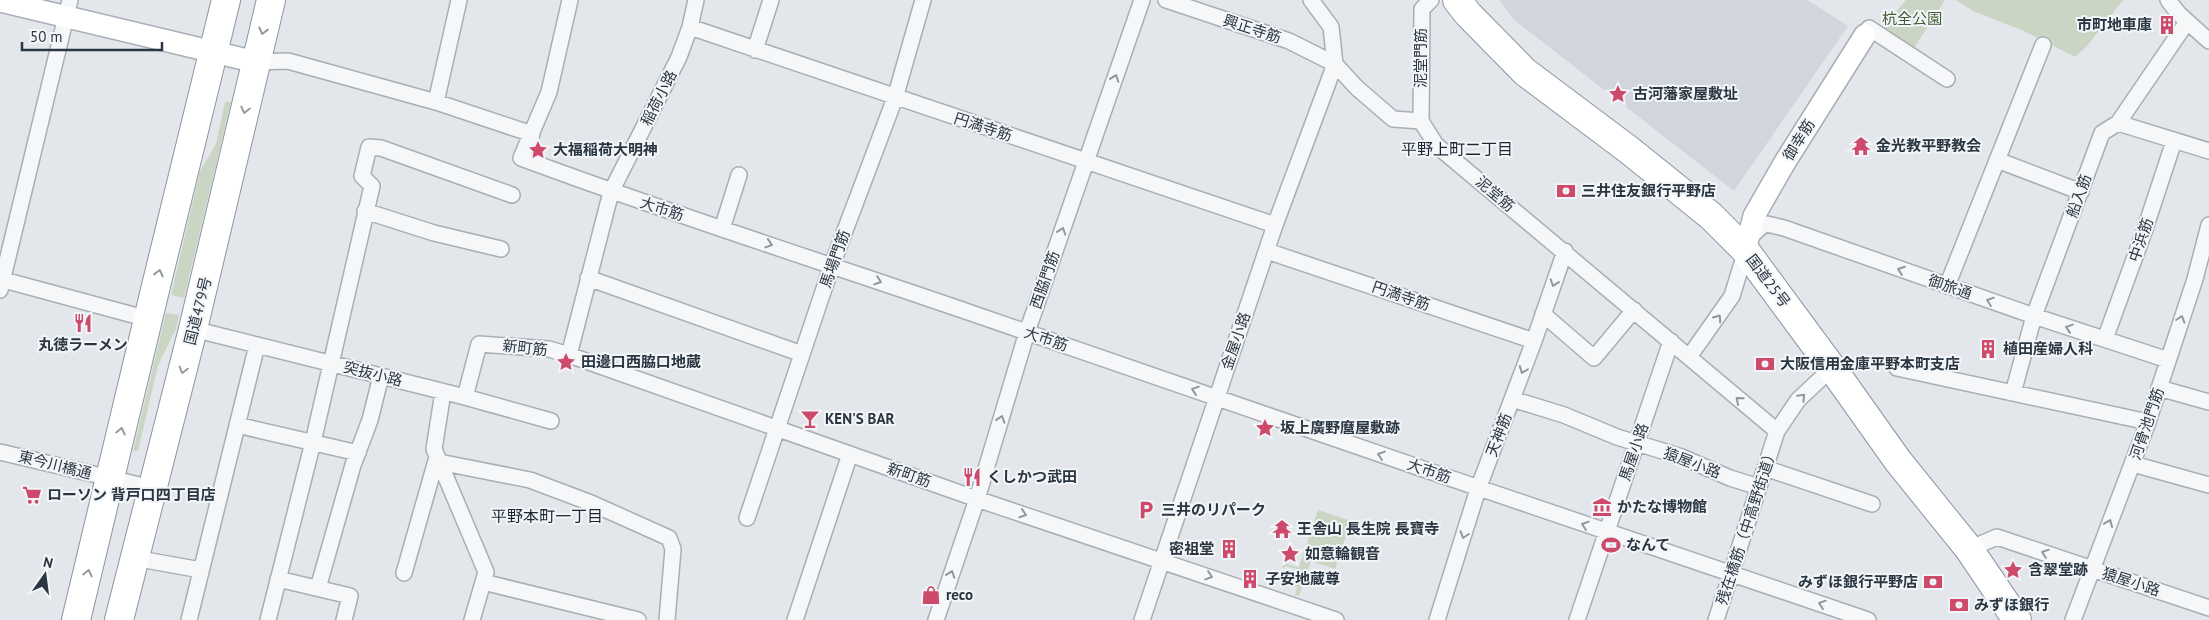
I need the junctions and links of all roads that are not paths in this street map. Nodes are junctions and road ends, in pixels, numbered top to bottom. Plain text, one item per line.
1 (226, 0) edge
2 (271, 0) edge
3 (459, 0) edge
4 (570, 0) edge
5 (696, 0) edge
6 (771, 0) edge
7 (923, 0) edge
8 (1142, 0) edge
9 (1166, 0) edge
10 (1312, 0) edge
11 (1431, 0) edge
12 (1457, 0) edge
13 (2168, 0) edge
14 (0, 1) edge
15 (68, 8) edge
16 (2187, 22) junction
17 (690, 28) junction
18 (1867, 32) joint
19 (2209, 41) edge
20 (2043, 45) dead end
21 (755, 50) junction
22 (213, 52) junction
23 (256, 62) junction
24 (1334, 64) junction
25 (1947, 79) dead end
26 (894, 98) junction
27 (436, 102) junction
28 (1421, 121) junction
29 (2118, 123) junction
30 (532, 134) junction
31 (2174, 141) junction
32 (2209, 151) edge
33 (1086, 160) junction
34 (1997, 160) junction
35 (739, 175) dead end
36 (611, 192) junction
37 (2081, 192) junction
38 (512, 196) dead end
39 (365, 211) junction
40 (1275, 225) junction
41 (2209, 225) edge
42 (722, 229) junction
43 (500, 249) dead end
44 (1267, 250) junction
45 (1745, 250) junction
46 (1565, 251) junction
47 (832, 265) junction
48 (588, 278) junction
49 (2202, 281) edge
50 (1, 283) edge
51 (1947, 286) junction
52 (1634, 310) junction
53 (1543, 314) junction
54 (2034, 316) junction
55 (148, 319) junction
56 (194, 329) junction
57 (1027, 332) junction
58 (2105, 339) junction
59 (1534, 341) junction
60 (1671, 341) junction
61 (257, 345) junction
62 (802, 354) junction
63 (568, 355) junction
64 (1690, 357) junction
65 (2168, 360) junction
66 (331, 364) junction
67 (1832, 368) junction
68 (1897, 368) dead end
69 (381, 376) junction
70 (2160, 388) junction
71 (443, 392) junction
72 (2013, 393) junction
73 (465, 397) junction
74 (1216, 397) junction
75 (1512, 399) junction
76 (2209, 402) edge
77 (551, 421) dead end
78 (2148, 422) junction
79 (237, 425) junction
80 (777, 429) junction
81 (1777, 431) junction
82 (313, 442) junction
83 (1637, 443) junction
84 (0, 452) edge
85 (358, 453) junction
86 (850, 454) junction
87 (438, 460) junction
88 (2133, 464) junction
89 (1765, 468) junction
90 (110, 478) junction
91 (2209, 485) edge
92 (1759, 487) junction
93 (152, 488) junction
94 (1478, 489) junction
95 (977, 499) junction
96 (1872, 504) dead end
97 (747, 518) dead end
98 (1606, 532) junction
99 (1969, 549) junction
100 (134, 558) junction
101 (1163, 560) junction
102 (2091, 569) junction
103 (201, 570) junction
104 (404, 573) dead end
105 (1732, 574) junction
106 (278, 579) junction
107 (483, 582) junction
108 (318, 588) junction
109 (2209, 608) edge
110 (1308, 615) edge
111 (76, 620) edge
112 (119, 620) edge
113 (189, 620) edge
114 (268, 620) edge
115 (344, 620) edge
116 (472, 620) edge
117 (638, 620) edge
118 (667, 620) edge
119 (795, 620) edge
120 (936, 620) edge
121 (1142, 620) edge
122 (1336, 620) edge
123 (1436, 620) edge
124 (1577, 620) edge
125 (1716, 620) edge
126 (1868, 620) edge
127 (2017, 620) edge
128 (2073, 620) edge

1 - 22 highway
2 -> 23 highway, 国道479号
3 - 27 street
4 - 30 street
5 - 17 street, 稲荷小路
6 - 21 street
7 - 26 street, 馬場門筋
33 -> 8 street, 西脇門筋
9 - 24 street, 興正寺筋
10 - 24 street
11 - 28 street, 泥堂門筋
12 - 45 highway, 国道25号
13 - 16 street
14 - 15 street
15 - 22 street
15 - 50 street
16 - 19 street
16 - 29 street, 船入筋
17 - 21 street, 円満寺筋
17 - 36 street, 稲荷小路
18 - 25 street
18 - 45 street, 御幸筋
20 - 34 street
21 - 26 street, 円満寺筋
22 - 23 street
55 -> 22 highway
23 - 27 street
23 -> 56 highway, 国道479号
24 - 28 street
24 - 40 street, 金屋小路
26 - 33 street, 円満寺筋
26 - 47 street, 馬場門筋
27 - 30 street
28 - 46 street, 泥堂筋
29 - 31 street
29 - 37 street, 船入筋
30 - 36 street, 大市筋
31 - 32 street
31 - 58 street, 中浜筋
33 - 40 street, 円満寺筋
57 -> 33 street, 西脇門筋
34 - 37 street
34 - 51 street
35 - 42 street
36 - 42 street, 大市筋
36 - 48 street, 稲荷小路
37 - 54 street, 船入筋
38 - 39 street
39 - 43 street
39 - 66 street
40 - 44 street, 金屋小路
41 - 49 street, 河骨池門筋
42 -> 47 street, 大市筋
44 - 59 street, 円満寺筋
44 - 74 street, 金屋小路
51 -> 45 street, 御旅通
64 -> 45 street
45 - 67 highway, 国道25号
46 - 52 street, 泥堂筋
46 -> 53 street, 天神筋
47 -> 57 street, 大市筋
47 - 62 street, 馬場門筋
48 - 62 street
48 - 63 street, 稲荷小路
65 -> 49 street, 河骨池門筋
50 - 55 street
54 -> 51 street, 御旅通
52 - 53 street
52 - 60 street, 泥堂筋
53 - 59 street, 天神筋
58 -> 54 street, 御旅通
54 - 72 street, 船入筋
90 -> 55 highway
56 - 61 street, 突抜小路
56 -> 93 highway, 国道479号
74 -> 57 street, 大市筋
95 -> 57 street, 西脇門筋
58 - 65 street, 御旅通
59 -> 75 street, 天神筋
60 - 64 street, 泥堂筋
60 - 83 street, 馬屋小路
61 - 66 street, 突抜小路
61 - 79 street
62 - 80 street, 馬場門筋
63 - 73 street, 新町筋
63 - 80 street, 新町筋
81 -> 64 street, 泥堂筋
65 - 70 street, 河骨池門筋
66 - 69 street, 突抜小路
66 - 82 street
81 -> 67 street, 残在橋筋（中高野街道）
67 - 99 highway, 国道25号
68 - 72 street
69 - 71 street, 突抜小路
69 - 85 street
70 - 76 street
70 - 78 street, 河骨池門筋
71 - 73 street, 突抜小路
71 - 87 street
72 - 78 street
73 - 77 street, 突抜小路
94 -> 74 street, 大市筋
74 - 101 street, 金屋小路
75 - 83 street, 猿屋小路
75 - 94 street, 天神筋
78 - 88 street, 河骨池門筋
79 - 82 street
79 - 103 street
80 - 86 street, 新町筋
80 - 97 street, 馬場門筋
81 - 89 street, 残在橋筋（中高野街道）
82 - 85 street
82 - 106 street
83 - 92 street, 猿屋小路
83 - 98 street, 馬屋小路
84 - 90 street, 東今川橋通
85 - 108 street
86 - 95 street, 新町筋
86 - 119 street
87 - 104 street
87 - 107 street
87 - 118 street
88 - 91 street
102 -> 88 street, 河骨池門筋
89 - 92 street, 残在橋筋（中高野街道）
89 - 96 street
90 - 93 street, 東今川橋通
111 -> 90 highway
92 - 105 street, 残在橋筋（中高野街道）
93 - 100 highway, 国道479号
98 -> 94 street, 大市筋
94 -> 123 street, 天神筋
95 -> 101 street, 新町筋
120 -> 95 street, 西脇門筋
98 - 105 street, 大市筋
98 - 124 street, 馬屋小路
102 -> 99 street, 猿屋小路
99 - 127 highway, 国道25号
100 - 103 street
100 - 112 highway, 国道479号
101 -> 110 street, 新町筋
101 - 121 street, 金屋小路
102 - 109 street, 猿屋小路
102 - 128 street, 河骨池門筋
103 - 113 street
105 - 125 street, 残在橋筋（中高野街道）
126 -> 105 street, 大市筋
106 - 108 street
106 - 114 street
107 - 116 street
107 - 117 street
108 - 115 street
110 - 122 street, 新町筋

